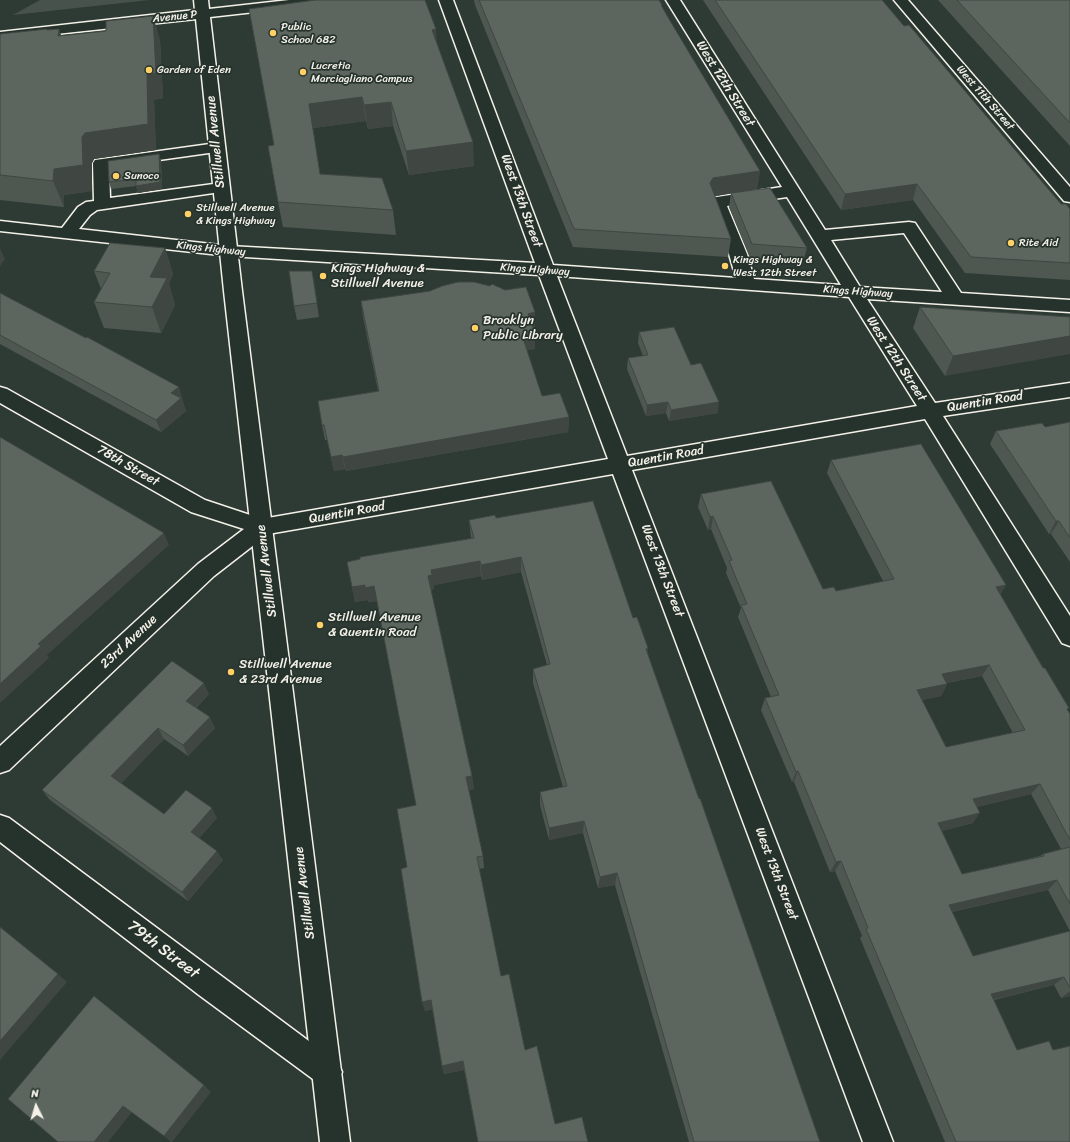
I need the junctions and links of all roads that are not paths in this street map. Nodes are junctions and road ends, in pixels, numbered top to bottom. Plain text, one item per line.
1 (326, 0) edge
2 (446, 0) edge
3 (673, 0) edge
4 (901, 0) edge
5 (201, 7) edge
6 (0, 36) edge
7 (217, 148) junction
8 (221, 188) junction
9 (791, 191) junction
10 (1070, 197) edge
11 (102, 204) junction
12 (0, 226) edge
13 (67, 233) junction
14 (820, 236) junction
15 (229, 251) junction
16 (546, 270) junction
17 (747, 284) junction
18 (854, 292) junction
19 (956, 298) junction
20 (1070, 306) edge
21 (1070, 390) edge
22 (0, 394) edge
23 (929, 411) junction
24 (622, 465) junction
25 (262, 527) junction
26 (1070, 636) edge
27 (0, 762) edge
28 (0, 827) edge
29 (327, 1072) junction
30 (335, 1142) edge
31 (878, 1142) edge

1 - 5 street, Avenue P
2 - 16 street, West 13th Street
3 - 9 street, West 12th Street
4 - 10 street, West 11th Street
5 - 6 street, Avenue P
5 - 7 street, Stillwell Avenue
7 - 8 street, Stillwell Avenue
7 - 11 street
8 - 11 street
8 - 15 street, Stillwell Avenue
9 - 14 street, West 12th Street
9 - 17 street
11 - 13 street
12 - 13 street, Kings Highway
13 - 15 street, Kings Highway
14 - 18 street, West 12th Street
14 - 19 street
15 - 16 street, Kings Highway
15 - 25 street, Stillwell Avenue
16 - 17 street, Kings Highway
16 - 24 street, West 13th Street
17 - 18 street, Kings Highway
18 - 19 street, Kings Highway
18 - 23 street, West 12th Street
19 - 20 street, Kings Highway
21 - 23 street, Quentin Road
22 - 25 street, 78th Street
23 - 24 street, Quentin Road
23 - 26 street, West 12th Street
24 - 25 street, Quentin Road
24 - 31 street, West 13th Street
25 - 27 street, 23rd Avenue
25 - 29 street, Stillwell Avenue
28 - 29 street, 79th Street
29 - 30 street, Stillwell Avenue

